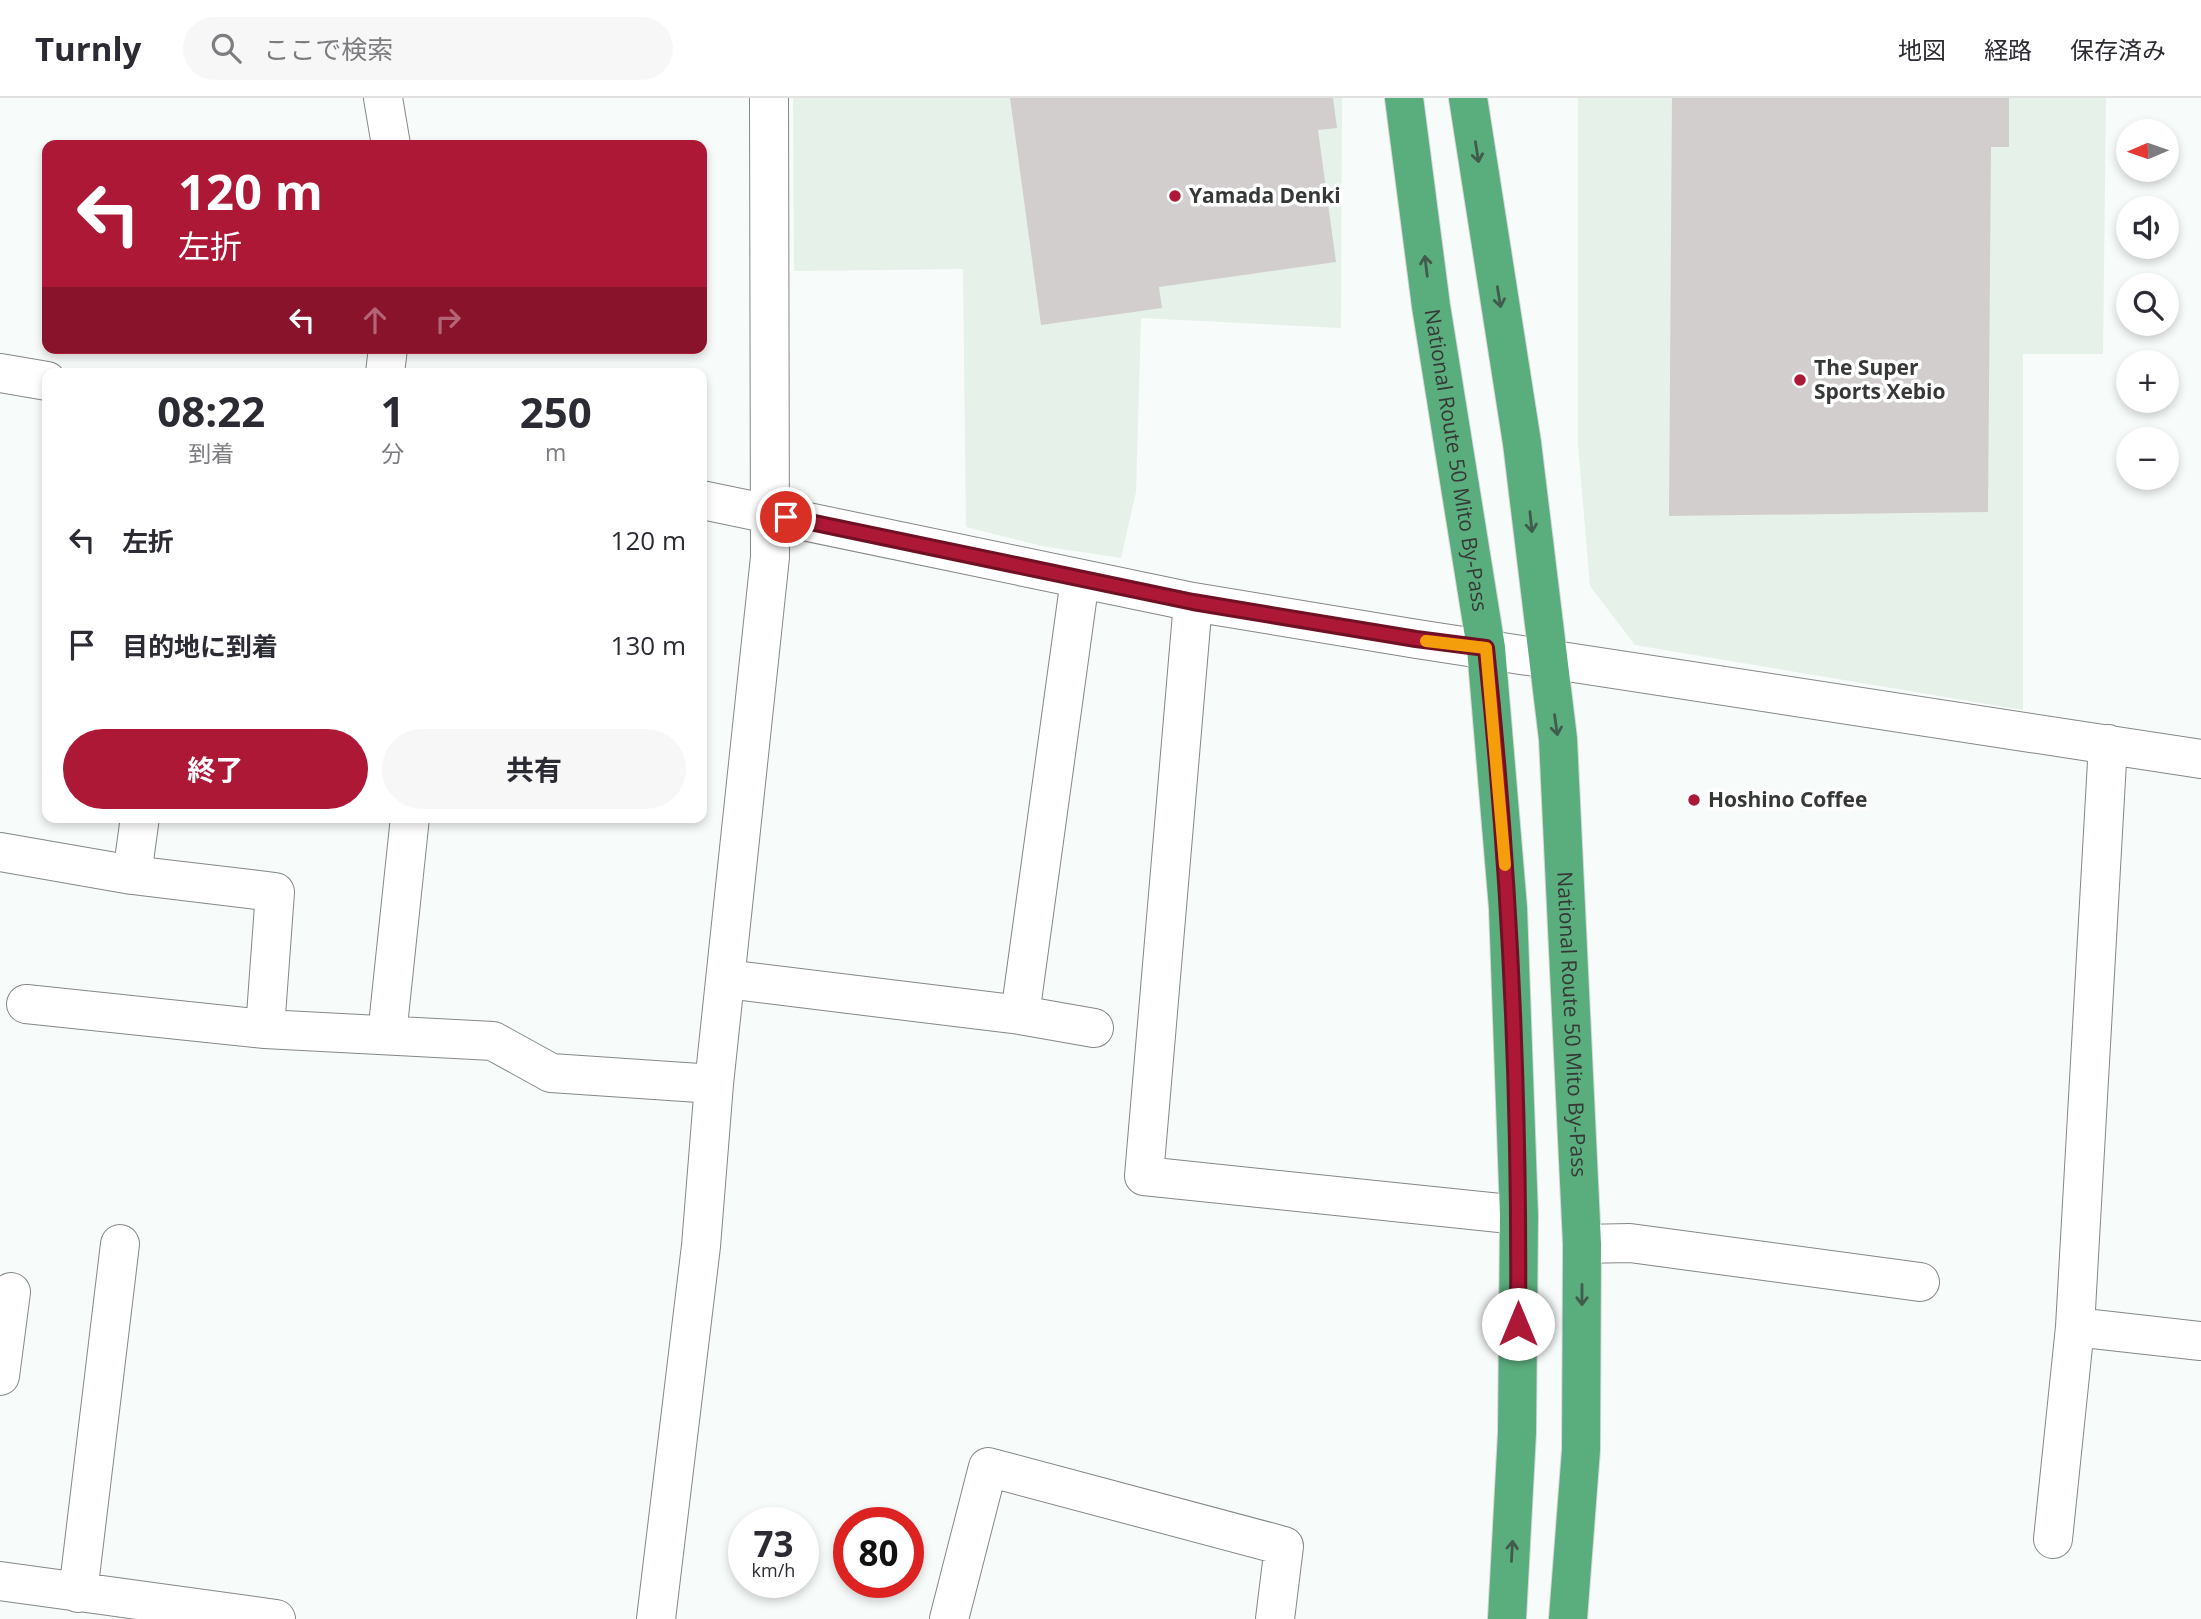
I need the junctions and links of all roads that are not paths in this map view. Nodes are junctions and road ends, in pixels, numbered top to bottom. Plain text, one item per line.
1 (383, 98) edge
2 (769, 98) edge
3 (1404, 98) edge
4 (1468, 98) edge
5 (390, 140) edge
6 (0, 373) edge
7 (42, 380) edge
8 (707, 501) edge
9 (769, 512) junction
10 (1080, 579) junction
11 (1193, 602) junction
12 (1486, 648) junction
13 (1546, 657) junction
14 (2108, 744) junction
15 (2201, 759) edge
16 (139, 823) edge
17 (409, 823) edge
18 (0, 852) edge
19 (132, 875) junction
20 (726, 979) junction
21 (26, 1004) dead end
22 (1020, 1015) junction
23 (1094, 1028) dead end
24 (265, 1029) junction
25 (387, 1035) junction
26 (714, 1084) junction
27 (1519, 1215) junction
28 (120, 1244) dead end
29 (1582, 1244) junction
30 (1920, 1282) dead end
31 (11, 1292) dead end
32 (2075, 1327) junction
33 (2201, 1341) edge
34 (0, 1376) edge
35 (2053, 1539) dead end
36 (0, 1581) edge
37 (78, 1592) junction
38 (118, 1609) edge
39 (276, 1619) edge
40 (656, 1619) edge
41 (949, 1619) edge
42 (1275, 1619) edge
43 (1507, 1619) edge
44 (1568, 1619) edge

1 - 5 street
2 - 9 street
12 -> 3 highway, National Route 50 Mito By-Pass
4 -> 13 highway, National Route 50 Mito By-Pass
6 - 7 street
8 - 9 street
9 - 10 street
9 - 20 street
10 - 11 street
10 - 22 street
11 - 12 street
11 - 27 street
12 - 13 street
12 - 27 highway, National Route 50 Mito By-Pass
13 - 14 street
13 -> 29 highway, National Route 50 Mito By-Pass
14 - 15 street
14 - 32 street
16 - 19 street
17 - 25 street
18 - 19 street
19 - 24 street
20 - 22 street
20 - 26 street
21 - 24 street
22 - 23 street
24 - 25 street
25 - 26 street
26 - 40 street
43 -> 27 highway, National Route 50 Mito By-Pass
28 - 37 street
29 - 30 street
29 -> 44 highway, National Route 50 Mito By-Pass
31 - 34 street
32 - 33 street
32 - 35 street
36 - 37 street
37 - 38 street
38 - 39 street
41 - 42 street

